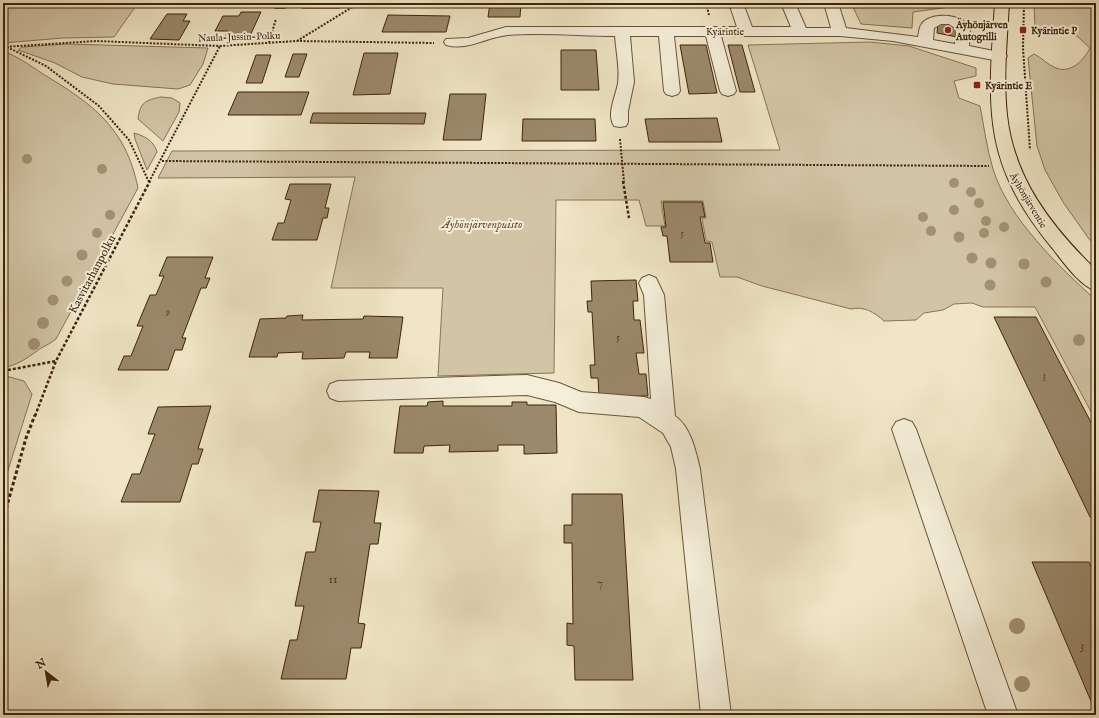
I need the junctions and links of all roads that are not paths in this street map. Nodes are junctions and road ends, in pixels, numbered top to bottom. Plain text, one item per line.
1 (736, 3) edge
2 (788, 3) edge
3 (831, 3) edge
4 (1002, 3) edge
5 (622, 31) junction
6 (666, 31) junction
7 (712, 31) junction
8 (746, 31) junction
9 (800, 31) junction
10 (840, 32) junction
11 (451, 42) road end
12 (926, 42) junction
13 (961, 49) junction
14 (999, 56) junction
15 (672, 91) dead end
16 (728, 91) dead end
17 (620, 122) road end
18 (649, 282) dead end
19 (1096, 283) edge
20 (338, 391) dead end
21 (664, 419) junction
22 (904, 429) dead end
23 (716, 715) edge
24 (1003, 715) edge

1 - 8 street
2 - 9 street
3 - 10 street
4 - 14 main road, Äyhönjärventie
5 - 6 street, Kyärintie
5 - 11 street, Kyärintie
5 - 17 street
6 - 7 street, Kyärintie
6 - 15 street
7 - 8 street, Kyärintie
7 - 16 street
8 - 9 street, Kyärintie
9 - 10 street, Kyärintie
10 - 12 street, Kyärintie
12 - 13 street, Kyärintie
12 - 13 street
13 - 14 street, Kyärintie
14 - 19 main road, Äyhönjärventie
18 - 21 street
20 - 21 street
21 - 23 street
22 - 24 street

